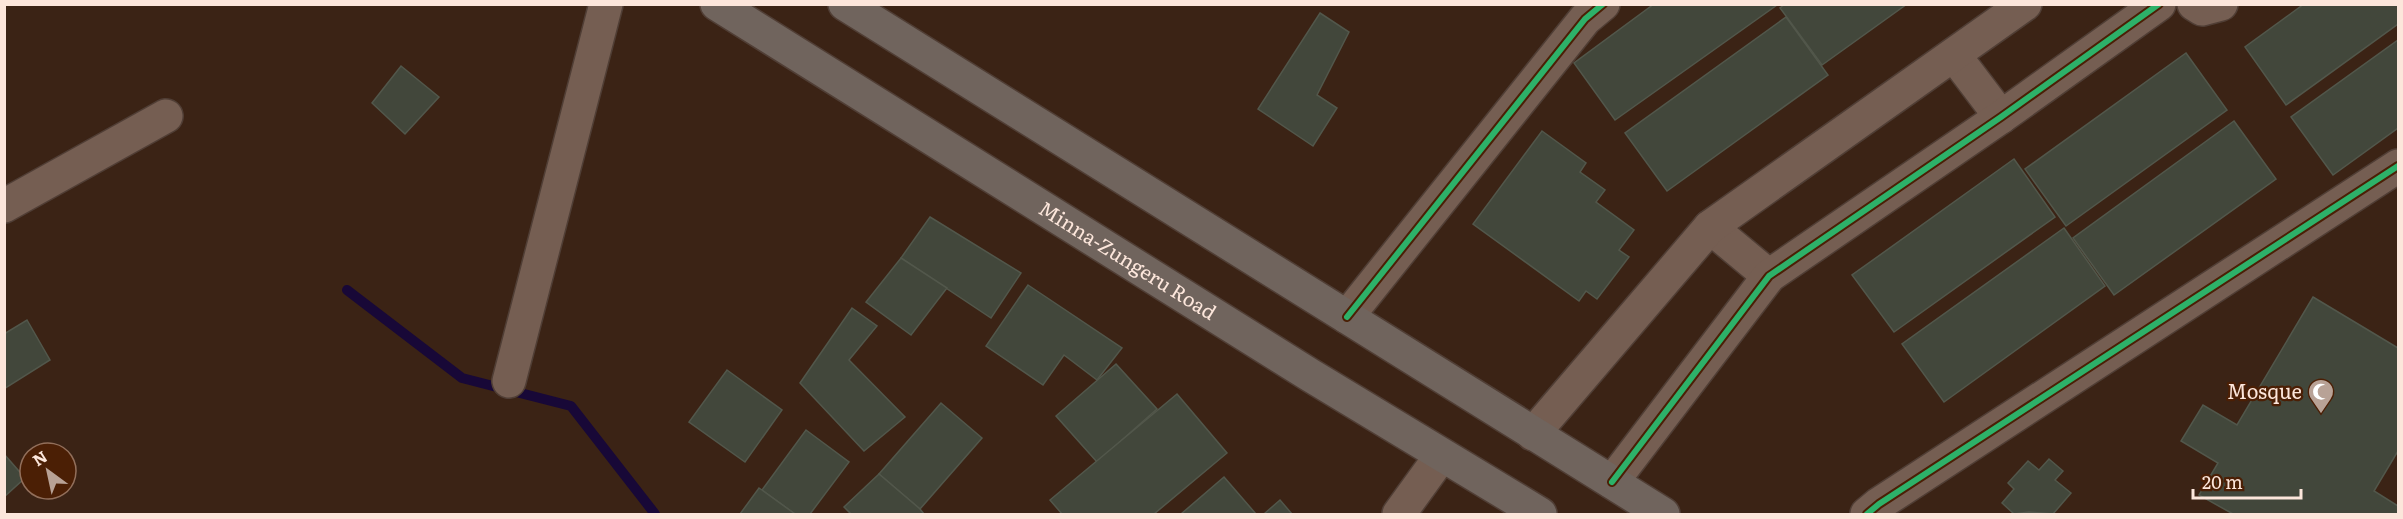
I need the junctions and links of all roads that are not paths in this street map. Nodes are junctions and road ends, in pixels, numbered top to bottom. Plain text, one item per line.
1 (606, 4) edge
2 (717, 4) edge
3 (845, 4) edge
4 (2025, 4) edge
5 (2159, 4) edge
6 (2194, 4) edge
7 (2221, 4) edge
8 (1589, 9) edge
9 (1954, 55) junction
10 (166, 116) dead end
11 (2001, 117) junction
12 (2398, 166) edge
13 (4, 206) edge
14 (1710, 227) junction
15 (1769, 276) junction
16 (1347, 317) junction
17 (509, 381) dead end
18 (1533, 434) junction
19 (1441, 456) junction
20 (1612, 482) junction
21 (1399, 514) edge
22 (1540, 514) edge
23 (1663, 514) edge
24 (1867, 514) edge

1 - 17 street
2 - 19 main road, Minna-Zungeru Road
3 - 16 main road
4 - 9 street
5 - 11 street
6 - 7 street
8 - 16 street
9 - 11 street
9 - 14 street
10 - 13 street
11 - 15 street
12 - 24 street
14 - 15 street
14 - 18 street
15 - 20 street
16 - 18 main road
18 - 20 main road
19 - 21 street
19 - 22 main road, Minna-Zungeru Road
20 - 23 main road

